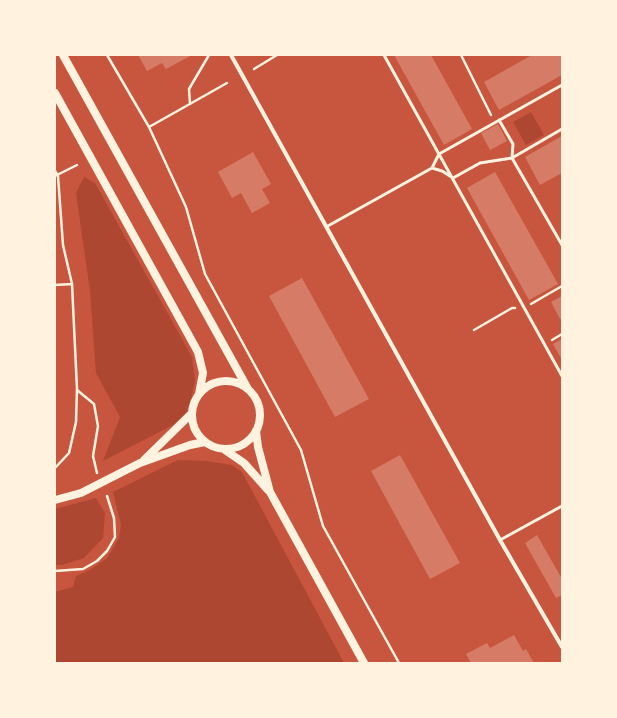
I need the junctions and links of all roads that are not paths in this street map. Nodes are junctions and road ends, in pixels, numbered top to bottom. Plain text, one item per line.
1 (63, 55) edge
2 (231, 55) edge
3 (384, 55) edge
4 (562, 85) edge
5 (55, 93) edge
6 (499, 120) junction
7 (562, 129) edge
8 (439, 154) junction
9 (512, 158) junction
10 (432, 168) junction
11 (453, 178) junction
12 (326, 227) junction
13 (562, 245) edge
14 (562, 376) edge
15 (248, 389) junction
16 (200, 394) junction
17 (192, 413) junction
18 (256, 431) junction
19 (205, 442) junction
20 (225, 450) junction
21 (140, 464) junction
22 (270, 492) junction
23 (55, 500) edge
24 (562, 506) edge
25 (500, 540) junction
26 (562, 647) edge
27 (364, 663) edge

1 - 15 main road
2 - 12 street
3 - 8 lane
4 - 6 lane
5 - 16 main road
6 - 8 lane
6 - 9 lane
7 - 9 lane
8 - 10 lane
8 - 11 lane
9 - 11 lane
9 - 13 lane
10 - 11 lane
10 - 12 lane
11 - 14 lane
12 - 25 street
15 - 16 main road
15 - 18 main road
16 - 17 main road
17 - 19 main road
17 - 21 main road
18 - 20 main road
18 - 22 main road
19 - 20 main road
19 - 21 main road
20 - 22 main road
21 - 23 main road
22 - 27 main road
24 - 25 lane
25 - 26 street

